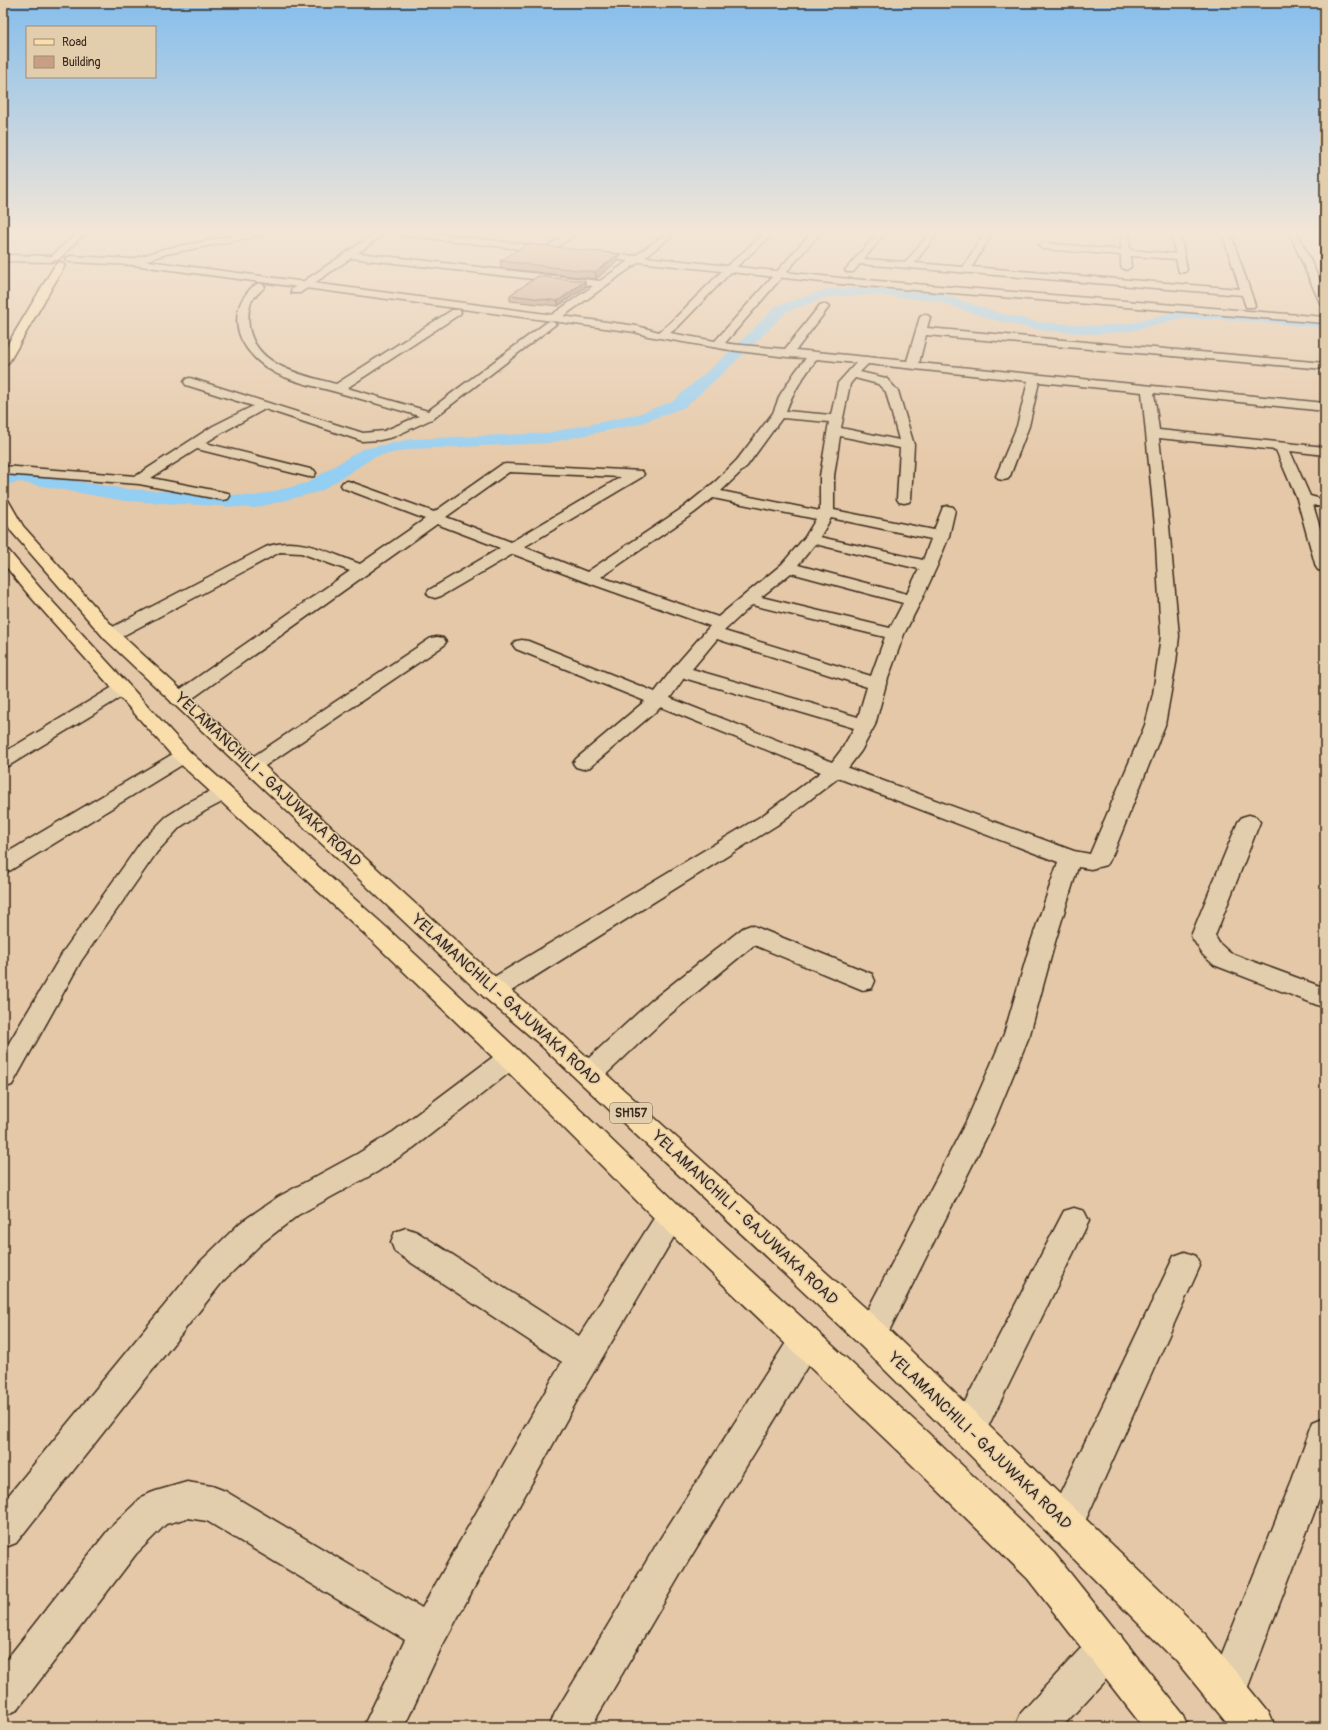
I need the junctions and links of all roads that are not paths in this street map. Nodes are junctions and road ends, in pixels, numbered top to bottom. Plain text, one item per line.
1 (29, 313) edge
2 (242, 313) edge
3 (455, 313) edge
4 (464, 313) edge
5 (496, 313) edge
6 (563, 313) edge
7 (686, 313) edge
8 (745, 313) edge
9 (819, 313) edge
10 (1243, 313) edge
11 (1253, 314) joint
12 (926, 316) dead end
13 (1325, 320) edge
14 (552, 321) junction
15 (921, 331) junction
16 (661, 335) junction
17 (717, 345) junction
18 (787, 354) junction
19 (813, 356) junction
20 (3, 362) edge
21 (865, 362) junction
22 (912, 366) junction
23 (1325, 366) edge
24 (852, 374) junction
25 (1034, 378) junction
26 (190, 382) dead end
27 (337, 389) junction
28 (1148, 389) junction
29 (264, 405) junction
30 (1325, 407) edge
31 (779, 414) junction
32 (430, 415) junction
33 (835, 425) junction
34 (1152, 433) junction
35 (194, 444) junction
36 (907, 445) junction
37 (1281, 446) junction
38 (1325, 451) edge
39 (3, 470) edge
40 (309, 473) dead end
41 (1003, 476) dead end
42 (139, 480) junction
43 (348, 485) dead end
44 (710, 493) junction
45 (223, 496) dead end
46 (904, 499) dead end
47 (1304, 499) junction
48 (1325, 504) edge
49 (948, 510) dead end
50 (5, 512) edge
51 (826, 514) junction
52 (436, 518) junction
53 (941, 536) junction
54 (812, 539) junction
55 (511, 548) junction
56 (3, 553) edge
57 (929, 566) junction
58 (788, 567) junction
59 (1324, 567) edge
60 (361, 570) junction
61 (589, 578) junction
62 (435, 593) dead end
63 (749, 598) junction
64 (913, 601) junction
65 (717, 628) junction
66 (895, 634) junction
67 (112, 635) junction
68 (437, 642) dead end
69 (522, 645) dead end
70 (680, 670) junction
71 (877, 684) junction
72 (122, 689) junction
73 (179, 699) junction
74 (659, 699) junction
75 (865, 725) junction
76 (183, 756) junction
77 (3, 761) edge
78 (583, 763) dead end
79 (252, 766) junction
80 (836, 770) junction
81 (223, 793) junction
82 (1249, 822) dead end
83 (1070, 858) junction
84 (3, 865) edge
85 (863, 981) dead end
86 (493, 990) junction
87 (1325, 998) edge
88 (510, 1058) junction
89 (589, 1074) junction
90 (3, 1077) edge
91 (671, 1216) junction
92 (1074, 1221) dead end
93 (406, 1242) dead end
94 (1185, 1266) dead end
95 (871, 1334) junction
96 (805, 1341) junction
97 (584, 1358) junction
98 (969, 1430) junction
99 (1325, 1434) edge
100 (1065, 1524) junction
101 (3, 1530) edge
102 (429, 1633) junction
103 (1107, 1649) junction
104 (1227, 1691) junction
105 (3, 1696) edge
106 (383, 1727) edge
107 (569, 1727) edge
108 (1035, 1727) edge
109 (1168, 1727) edge
110 (1255, 1727) edge

1 - 20 main road
2 - 27 street
3 - 27 street
4 - 14 street
5 - 14 street
6 - 14 street
7 - 16 street
8 - 17 street
9 - 18 street
10 - 11 street
11 - 13 street
12 - 15 street
14 - 16 street
14 - 32 street
15 - 22 street
15 - 23 street
16 - 17 street
17 - 18 street
18 - 19 street
19 - 21 street
19 - 31 street
21 - 22 street
21 - 24 street
22 - 25 street
24 - 33 street
24 - 36 street
25 - 28 street
25 - 41 street
26 - 29 street
27 - 32 street
28 - 30 street
28 - 34 street
29 - 32 street
29 - 35 street
31 - 33 street
31 - 44 street
33 - 36 street
33 - 51 street
34 - 37 street
34 - 83 street
35 - 40 street
35 - 42 street
36 - 46 street
37 - 38 street
37 - 47 street
39 - 42 street
42 - 45 street
43 - 52 street
44 - 51 street
44 - 61 street
47 - 48 street
47 - 59 street
49 - 53 street
50 - 67 main road, YELAMANCHILI - GAJUWAKA ROAD / SH157
51 - 53 street
51 - 54 street
52 - 55 street
52 - 55 street
52 - 60 street
53 - 57 street
54 - 57 street
54 - 58 street
55 - 61 street
55 - 62 street
56 - 72 main road
57 - 64 street
58 - 63 street
58 - 64 street
60 - 67 street
60 - 73 street
61 - 65 street
63 - 65 street
63 - 66 street
64 - 66 street
65 - 70 street
65 - 71 street
66 - 71 street
67 - 73 main road, YELAMANCHILI - GAJUWAKA ROAD / SH157
68 - 79 street
69 - 74 street
70 - 74 street
70 - 75 street
71 - 75 street
72 - 76 main road
72 - 77 street
73 - 79 main road, YELAMANCHILI - GAJUWAKA ROAD / SH157
74 - 78 street
74 - 80 street
75 - 80 street
76 - 81 main road
76 - 84 street
79 - 86 main road, YELAMANCHILI - GAJUWAKA ROAD / SH157
80 - 83 street
80 - 86 street
81 - 88 main road
81 - 90 street
82 - 87 street
83 - 95 street
85 - 89 street
86 - 89 main road, YELAMANCHILI - GAJUWAKA ROAD / SH157
88 - 91 main road
88 - 101 street
89 - 95 main road, YELAMANCHILI - GAJUWAKA ROAD / SH157
91 - 96 main road
91 - 97 street
92 - 98 street
93 - 97 street
94 - 100 street
95 - 98 main road, YELAMANCHILI - GAJUWAKA ROAD / SH157
96 - 103 main road
96 - 107 street
97 - 102 street
98 - 100 main road, YELAMANCHILI - GAJUWAKA ROAD / SH157
99 - 104 street
100 - 104 main road, YELAMANCHILI - GAJUWAKA ROAD / SH157
102 - 105 street
102 - 106 street
103 - 108 street
103 - 109 main road
104 - 110 main road, YELAMANCHILI - GAJUWAKA ROAD / SH157

